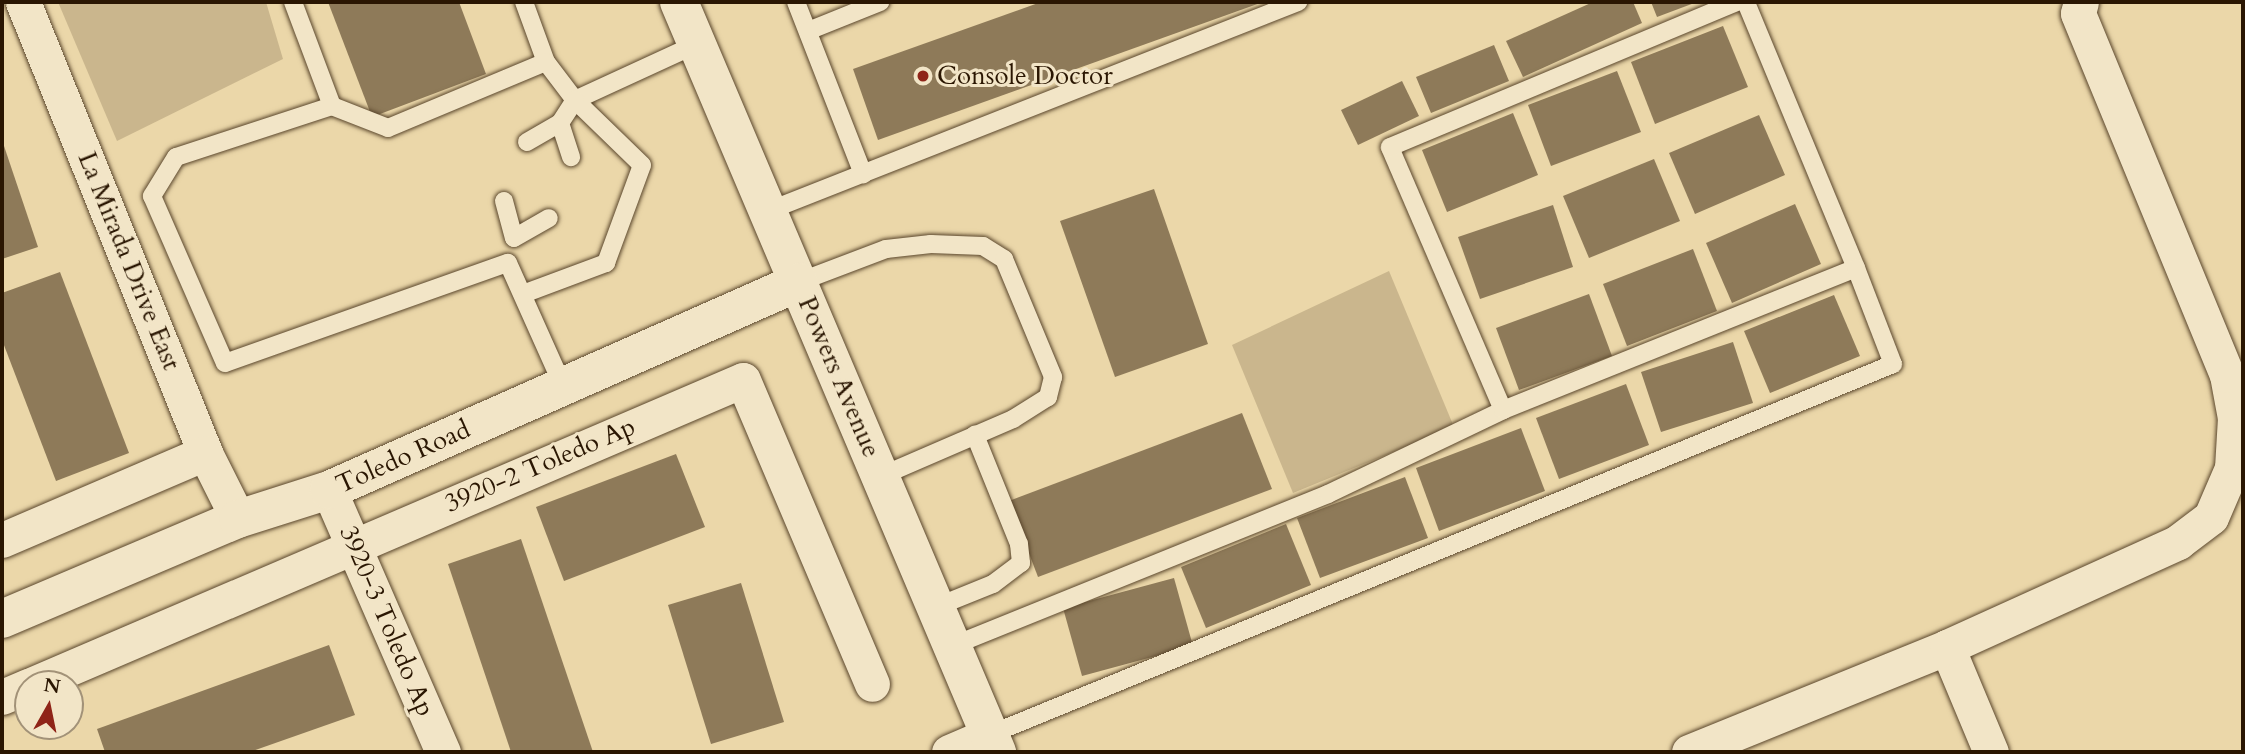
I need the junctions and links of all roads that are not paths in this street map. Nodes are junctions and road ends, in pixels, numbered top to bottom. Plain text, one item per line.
1 (293, 2) edge
2 (524, 2) edge
3 (680, 2) edge
4 (796, 2) edge
5 (880, 2) edge
6 (1298, 2) edge
7 (1737, 2) edge
8 (1746, 2) edge
9 (2081, 2) edge
10 (17, 11) edge
11 (808, 31) junction
12 (697, 44) junction
13 (546, 62) junction
14 (575, 100) junction
15 (332, 106) junction
16 (560, 123) junction
17 (527, 142) dead end
18 (572, 158) dead end
19 (863, 174) junction
20 (505, 201) dead end
21 (768, 211) junction
22 (549, 218) dead end
23 (514, 239) junction
24 (508, 262) junction
25 (1856, 268) junction
26 (799, 282) junction
27 (523, 294) junction
28 (563, 386) junction
29 (1503, 410) junction
30 (975, 435) junction
31 (205, 453) junction
32 (881, 476) junction
33 (329, 490) junction
34 (238, 519) junction
35 (2, 540) edge
36 (356, 545) junction
37 (936, 607) junction
38 (2, 619) edge
39 (952, 646) junction
40 (1947, 648) junction
41 (66, 670) edge
42 (872, 684) dead end
43 (993, 743) edge
44 (443, 752) edge
45 (949, 752) edge
46 (1689, 752) edge
47 (1991, 752) edge

1 - 15 lane
2 - 13 lane
3 - 12 street, Powers Avenue
4 - 11 lane
5 - 11 lane
6 - 19 lane
7 - 29 lane
8 - 25 lane
9 - 40 street
10 - 31 street, La Mirada Drive East
11 - 19 lane
12 - 14 lane
12 - 21 street, Powers Avenue
13 - 14 lane
13 - 15 lane
14 - 16 lane
14 - 27 lane
15 - 24 lane
16 - 17 lane
16 - 18 lane
19 - 21 lane
20 - 23 lane
21 - 26 street, Powers Avenue
22 - 23 lane
23 - 24 lane
24 - 27 lane
25 - 29 lane
25 - 43 lane
26 - 28 street, Toledo Road
26 - 30 lane
26 - 32 street, Powers Avenue
27 - 28 lane
28 - 33 street, Toledo Road
29 - 39 lane
30 - 32 lane
30 - 37 lane
31 - 34 street, La Mirada Drive East
31 - 35 street
32 - 37 street, Powers Avenue
33 - 34 street, Toledo Road
33 - 36 street, 3920-3 Toledo Ap
34 - 38 street, Toledo Road
36 - 41 street, 3920-2 Toledo Ap
36 - 42 street, 3920-2 Toledo Ap
36 - 44 street, 3920-3 Toledo Ap
37 - 39 street, Powers Avenue
39 - 43 street, Powers Avenue
40 - 46 street
40 - 47 street
43 - 45 street

